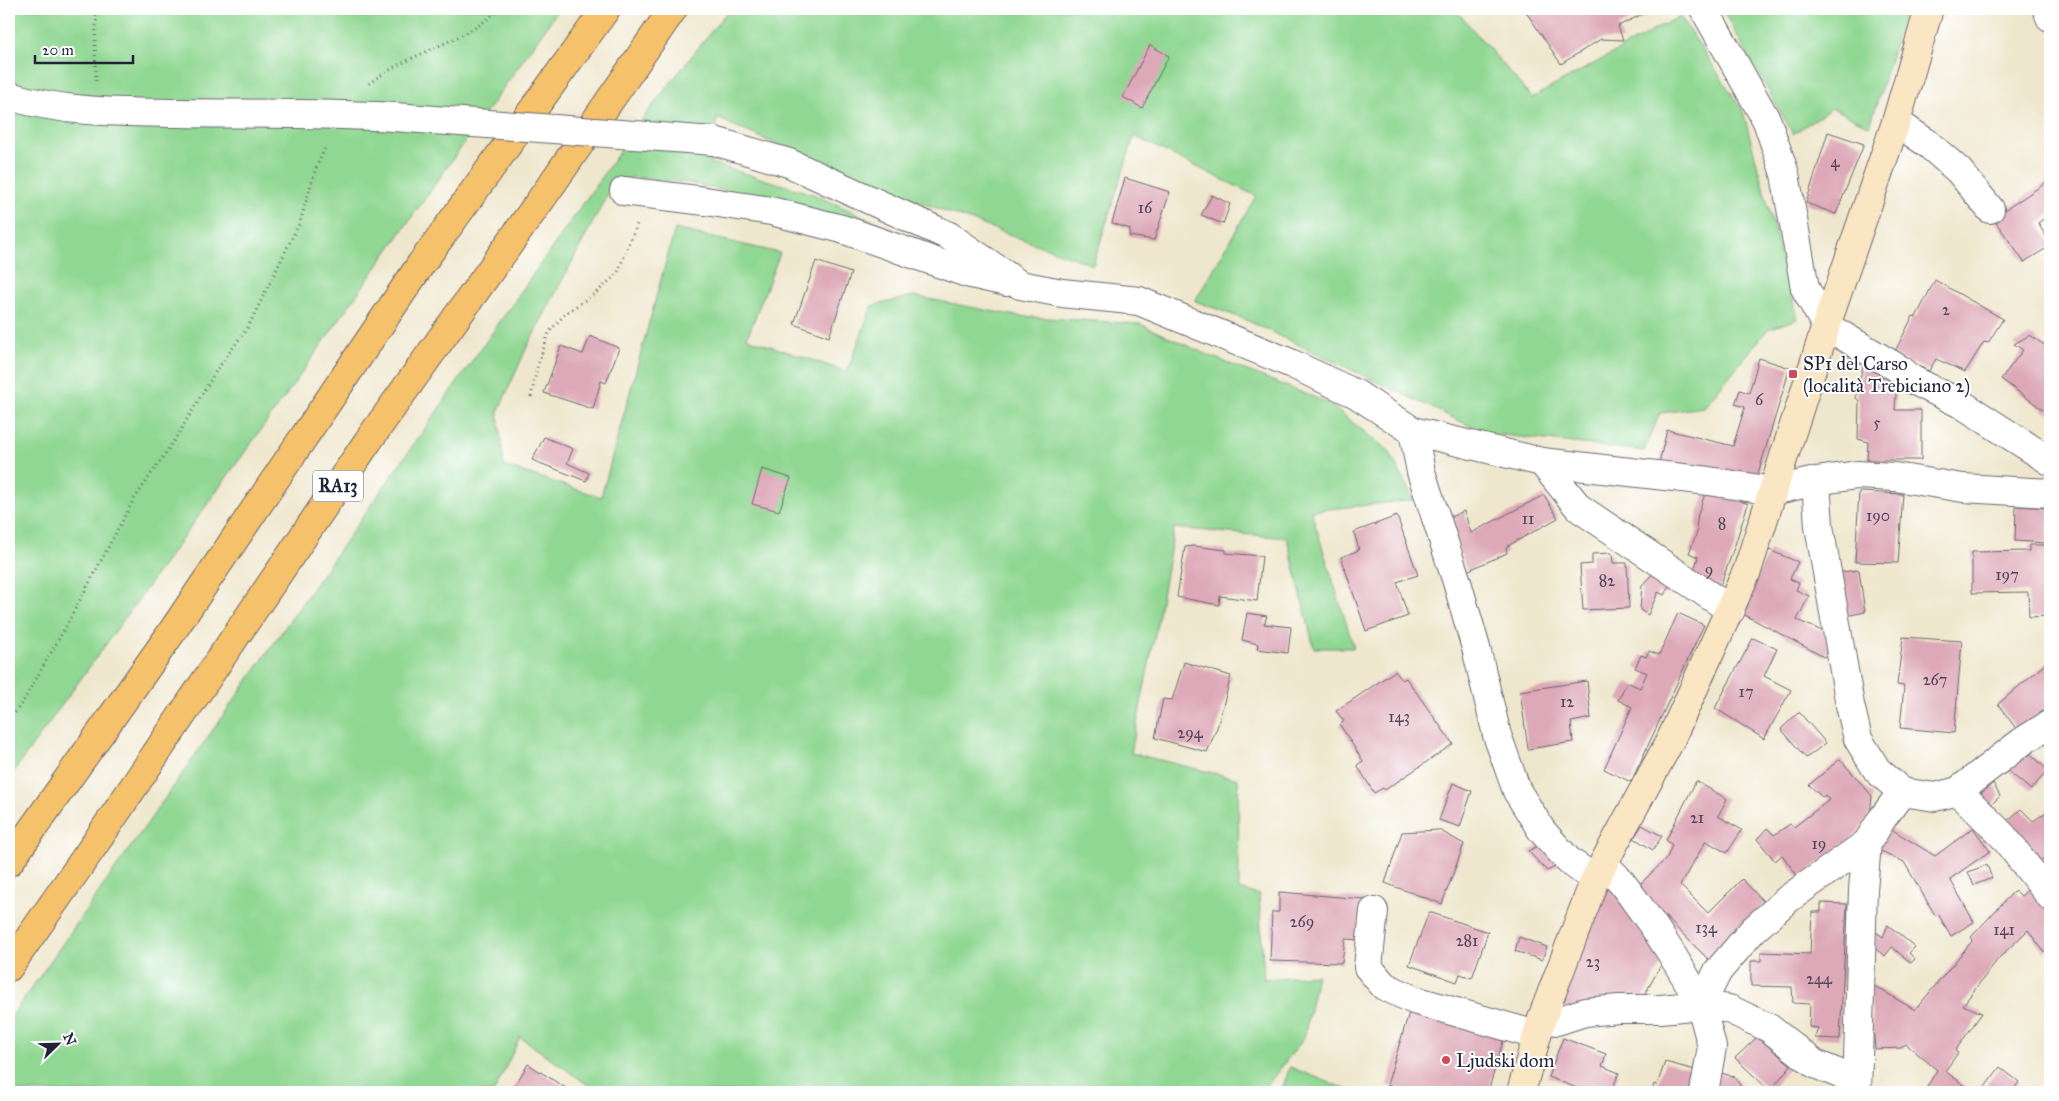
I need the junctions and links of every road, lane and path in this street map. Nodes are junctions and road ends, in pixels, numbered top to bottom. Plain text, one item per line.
1 (97, 9) edge
2 (499, 9) edge
3 (606, 9) edge
4 (673, 9) edge
5 (690, 9) edge
6 (1704, 9) edge
7 (1929, 9) edge
8 (2047, 9) edge
9 (2050, 17) edge
10 (9, 96) edge
11 (97, 112) junction
12 (340, 114) junction
13 (1896, 122) junction
14 (547, 191) junction
15 (636, 192) joint
16 (1990, 209) dead end
17 (1020, 285) junction
18 (1826, 326) junction
19 (531, 397) dead end
20 (1413, 431) junction
21 (2050, 461) edge
22 (1542, 462) junction
23 (1816, 481) junction
24 (1772, 491) junction
25 (2050, 493) edge
26 (1731, 610) junction
27 (9, 721) edge
28 (2050, 724) edge
29 (1958, 791) junction
30 (1902, 792) junction
31 (1866, 843) junction
32 (9, 862) edge
33 (1599, 872) junction
34 (2050, 896) edge
35 (1374, 910) dead end
36 (9, 967) edge
37 (1702, 1005) junction
38 (1539, 1026) junction
39 (1857, 1087) edge
40 (1521, 1092) edge
41 (1704, 1092) edge

1 - 11 path
2 - 12 path
3 - 32 highway, RA13
4 - 14 highway, RA13
5 - 14 highway
6 - 18 street
7 - 13 main road
8 - 9 street
10 - 11 street
11 - 12 street
12 - 17 street, bridge
12 - 27 path
13 - 16 street
13 - 18 main road
14 - 36 highway, RA13
15 - 17 street
15 - 19 path
17 - 20 street
18 - 21 street
18 - 24 main road
20 - 22 street
20 - 33 street
22 - 24 street
22 - 26 street
23 - 24 street
23 - 25 street
23 - 30 street
24 - 26 main road
26 - 33 main road
28 - 29 street
29 - 30 street
29 - 34 street
30 - 31 street
31 - 37 street
31 - 39 street
33 - 37 street
33 - 38 main road
35 - 38 street
37 - 38 street
37 - 39 street
37 - 41 street
38 - 40 main road

